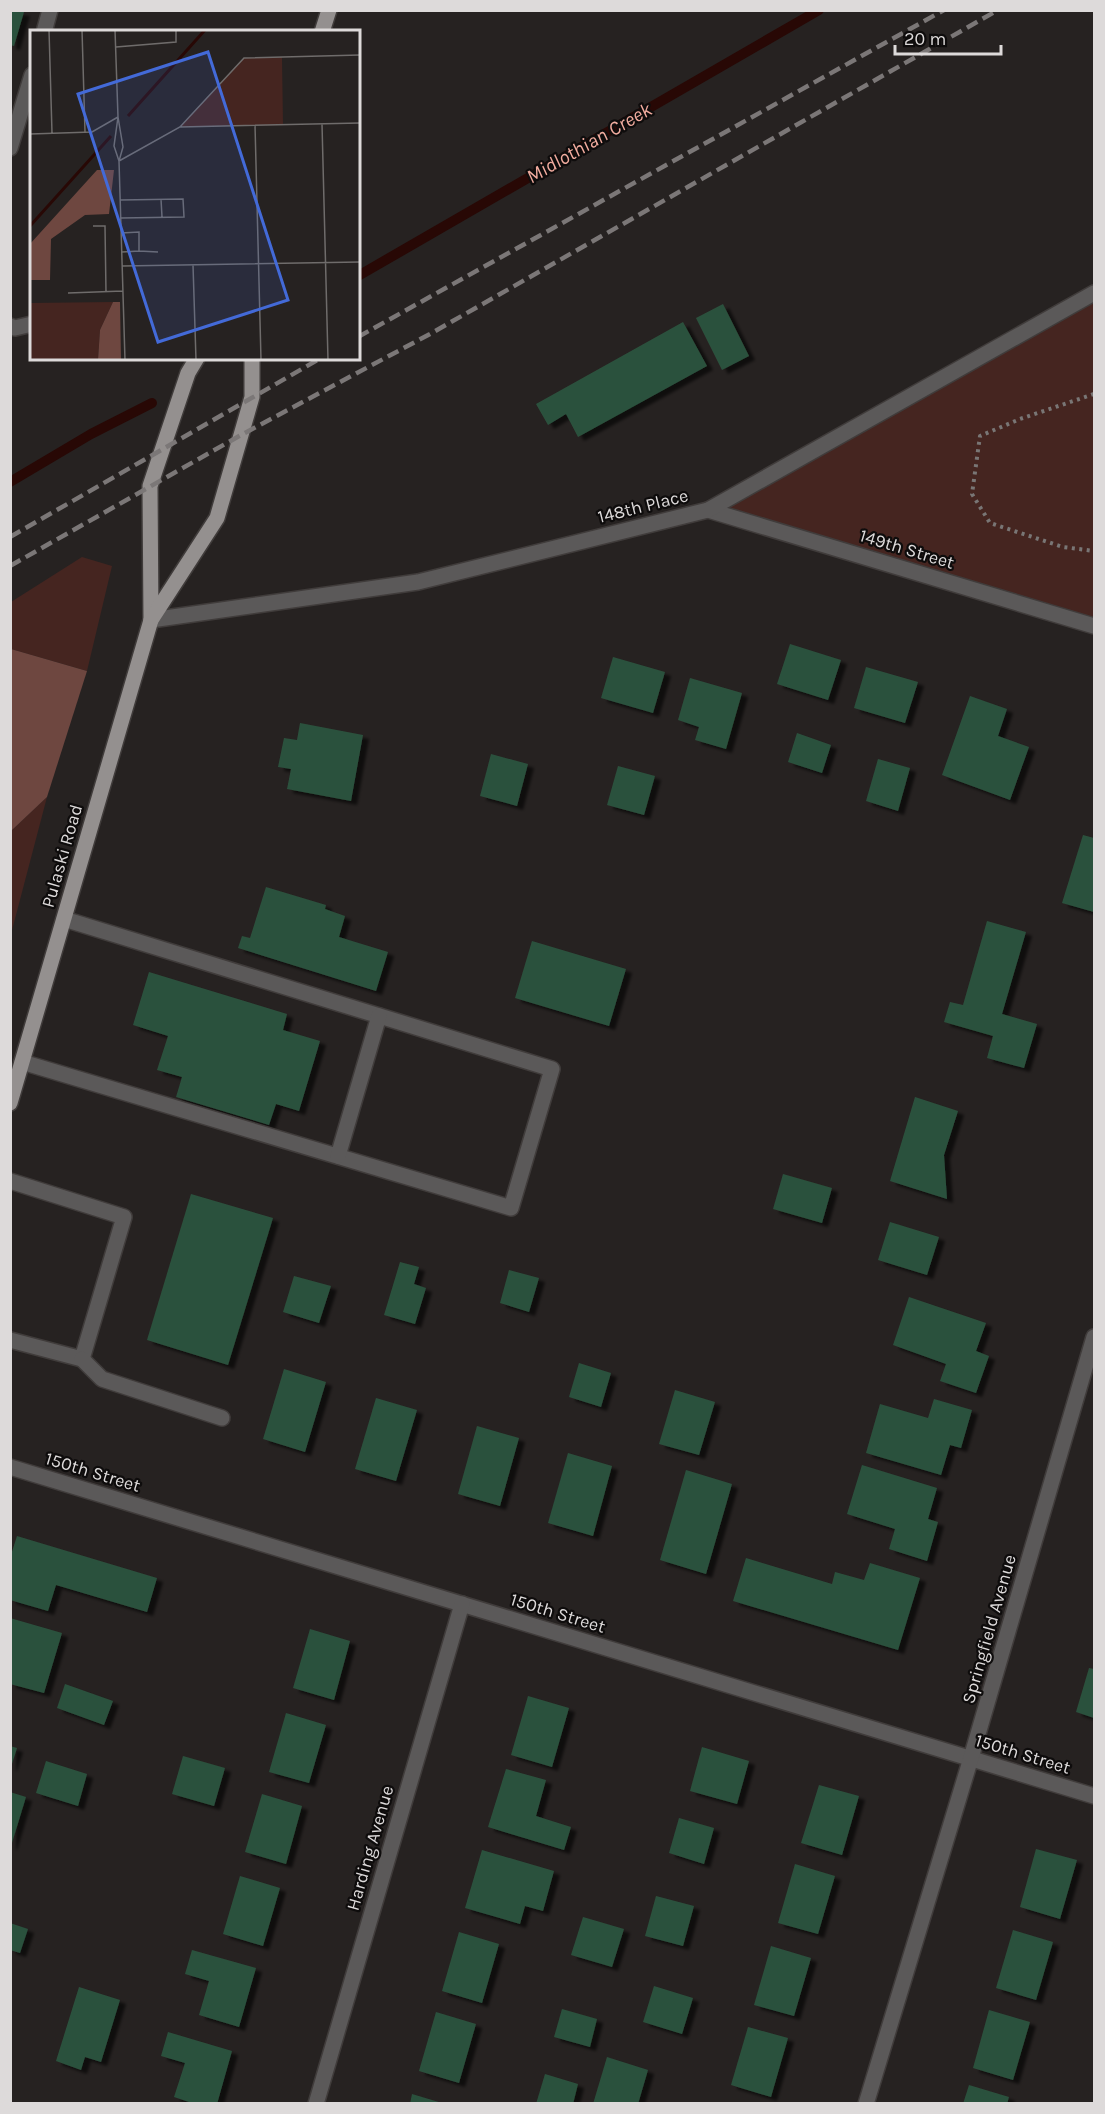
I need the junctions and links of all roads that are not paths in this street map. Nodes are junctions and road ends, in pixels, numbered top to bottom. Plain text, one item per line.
1 (50, 10) edge
2 (328, 10) edge
3 (45, 30) edge
4 (323, 30) edge
5 (30, 82) edge
6 (10, 148) edge
7 (1095, 293) edge
8 (30, 324) edge
9 (10, 326) edge
10 (196, 360) edge
11 (252, 360) edge
12 (708, 510) junction
13 (151, 620) junction
14 (1095, 626) edge
15 (64, 919) junction
16 (379, 1016) junction
17 (22, 1062) junction
18 (10, 1103) edge
19 (338, 1156) junction
20 (10, 1181) edge
21 (1095, 1337) edge
22 (10, 1340) edge
23 (82, 1359) junction
24 (222, 1418) dead end
25 (10, 1467) edge
26 (462, 1604) junction
27 (972, 1758) junction
28 (1095, 1796) edge
29 (315, 2103) edge
30 (866, 2103) edge

1 - 3 street
2 - 4 main road
5 - 6 street
7 - 12 street, 148th Place
8 - 9 street
10 - 13 main road, Pulaski Road
11 - 13 main road, Pulaski Road
12 - 13 street, 148th Place
12 - 14 street, 149th Street
13 - 15 main road, Pulaski Road
15 - 16 street
15 - 17 main road, Pulaski Road
16 - 19 street
16 - 19 street
17 - 18 main road, Pulaski Road
17 - 19 street
20 - 23 street
21 - 27 street, Springfield Avenue
22 - 23 street
23 - 24 street
25 - 26 street, 150th Street
26 - 27 street, 150th Street
26 - 29 street, Harding Avenue
27 - 28 street, 150th Street
27 - 30 street, Springfield Avenue

